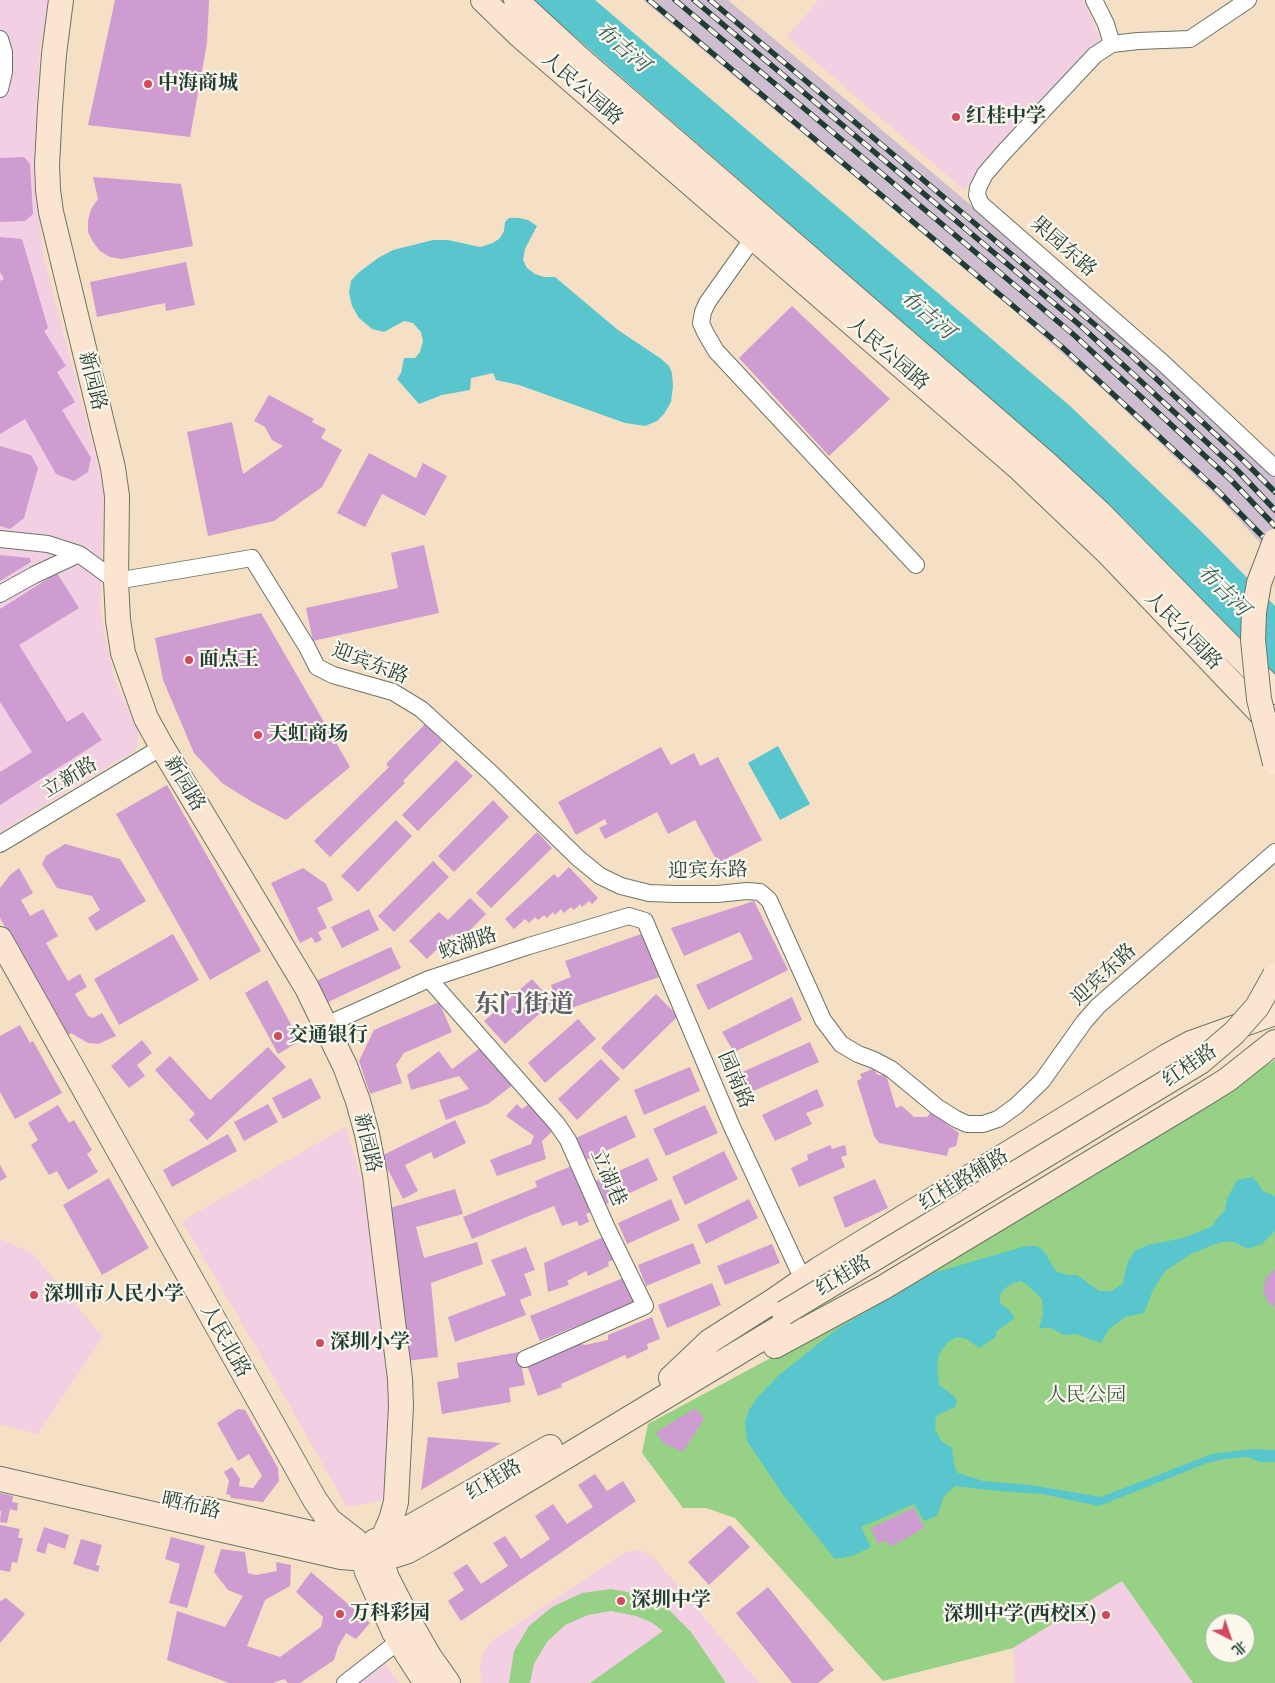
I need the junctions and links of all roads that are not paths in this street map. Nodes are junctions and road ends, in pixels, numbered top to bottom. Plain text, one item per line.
1 (61, 0) edge
2 (483, 0) edge
3 (516, 0) edge
4 (1094, 0) edge
5 (1248, 0) edge
6 (0, 39) edge
7 (1112, 44) junction
8 (0, 89) edge
9 (753, 238) junction
10 (1275, 468) edge
11 (0, 539) edge
12 (1275, 541) edge
13 (79, 554) junction
14 (916, 565) dead end
15 (1275, 578) edge
16 (116, 580) junction
17 (0, 594) edge
18 (1275, 692) edge
19 (1275, 707) edge
20 (1275, 728) edge
21 (162, 747) junction
22 (1275, 763) edge
23 (0, 844) edge
24 (1275, 852) edge
25 (629, 916) joint
26 (0, 939) edge
27 (1275, 975) edge
28 (429, 979) junction
29 (1275, 1006) edge
30 (1275, 1013) edge
31 (326, 1025) junction
32 (1275, 1042) edge
33 (798, 1269) dead end
34 (786, 1317) junction
35 (525, 1360) dead end
36 (0, 1464) edge
37 (0, 1479) edge
38 (305, 1483) junction
39 (266, 1523) junction
40 (370, 1550) junction
41 (399, 1641) junction
42 (345, 1683) edge
43 (426, 1683) edge
44 (448, 1683) edge

1 - 16 main road, 新园路
2 - 9 main road, 人民公园路
3 - 18 main road, 人民公园路
4 - 7 street
5 - 7 street
6 - 8 street
7 - 10 street, 果园东路
9 - 14 street
9 - 20 main road, 人民公园路
11 - 13 street
12 - 22 main road, bridge
13 - 16 street
13 - 17 street
15 - 19 main road
16 - 21 main road, 新园路
16 - 24 street, 迎宾东路
21 - 23 street, 立新路
21 - 31 main road, 新园路
25 - 28 street, 蛟湖路
25 - 33 street, 园南路
26 - 38 main road, 人民北路
27 - 34 main road, 红桂路, bridge
28 - 31 street, 蛟湖路
28 - 35 street, 立湖巷
29 - 34 main road, 红桂路
30 - 34 main road, 红桂路辅路
31 - 40 main road, 新园路
32 - 34 main road
34 - 40 main road, 红桂路
36 - 39 main road, 晒布路
37 - 40 main road, 晒布路
38 - 39 main road
38 - 40 main road, 人民北路
39 - 40 main road, 晒布路
40 - 41 main road
40 - 44 main road, 人民北路
41 - 42 street
41 - 43 main road

